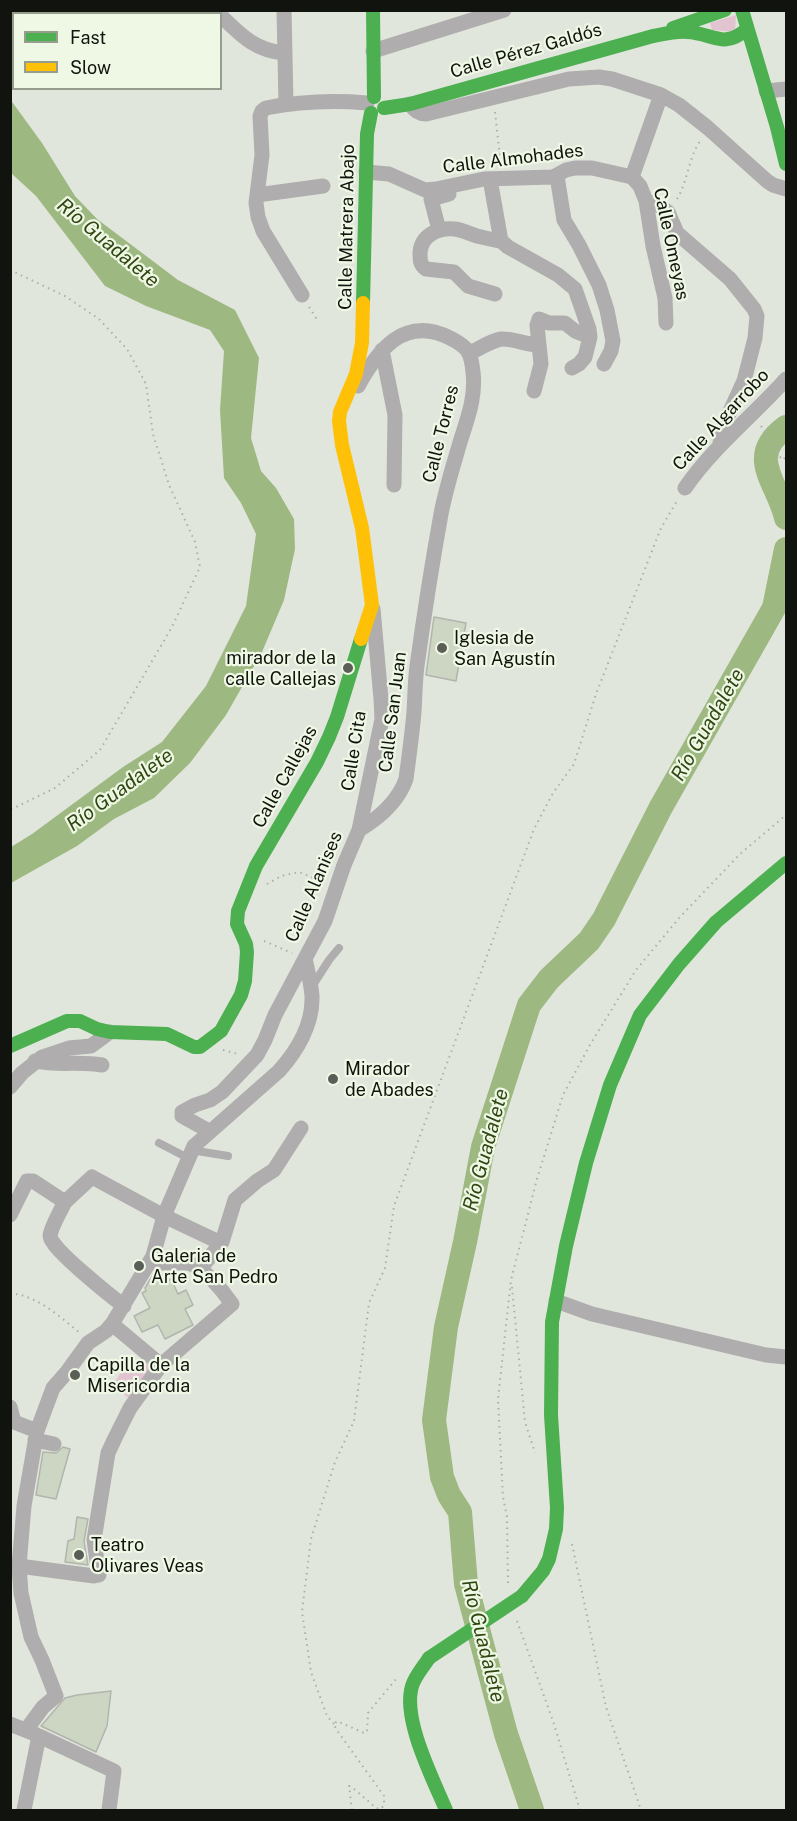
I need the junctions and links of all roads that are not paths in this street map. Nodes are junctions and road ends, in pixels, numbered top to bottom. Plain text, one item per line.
1 (284, 10) edge
2 (373, 10) edge
3 (504, 10) edge
4 (725, 10) edge
5 (741, 10) edge
6 (222, 16) edge
7 (695, 16) edge
8 (747, 28) junction
9 (652, 36) junction
10 (709, 37) junction
11 (726, 41) junction
12 (373, 51) junction
13 (284, 53) junction
14 (758, 64) junction
15 (786, 89) edge
16 (766, 92) junction
17 (661, 95) junction
18 (286, 104) junction
19 (410, 104) junction
20 (374, 105) junction
21 (786, 165) edge
22 (366, 172) junction
23 (557, 176) junction
24 (632, 177) junction
25 (496, 178) junction
26 (459, 184) junction
27 (323, 186) dead end
28 (786, 189) edge
29 (257, 195) junction
30 (646, 201) junction
31 (434, 233) junction
32 (501, 241) junction
33 (302, 294) dead end
34 (495, 294) dead end
35 (577, 294) junction
36 (608, 314) junction
37 (666, 323) dead end
38 (590, 338) junction
39 (538, 345) junction
40 (382, 350) junction
41 (470, 353) junction
42 (604, 364) dead end
43 (572, 368) dead end
44 (786, 379) edge
45 (534, 391) dead end
46 (344, 401) junction
47 (720, 445) junction
48 (394, 485) dead end
49 (684, 488) road end
50 (430, 580) joint
51 (372, 605) junction
52 (360, 830) junction
53 (786, 863) edge
54 (339, 948) dead end
55 (305, 959) junction
56 (311, 989) junction
57 (110, 1032) junction
58 (10, 1046) edge
59 (35, 1061) junction
60 (102, 1065) dead end
61 (10, 1087) edge
62 (302, 1128) dead end
63 (209, 1131) junction
64 (159, 1143) dead end
65 (189, 1154) junction
66 (228, 1156) dead end
67 (65, 1202) junction
68 (10, 1215) edge
69 (164, 1216) junction
70 (221, 1243) junction
71 (150, 1263) junction
72 (200, 1269) junction
73 (556, 1301) junction
74 (123, 1306) junction
75 (112, 1324) junction
76 (786, 1357) edge
77 (161, 1365) junction
78 (10, 1407) edge
79 (36, 1435) junction
80 (54, 1444) dead end
81 (15, 1538) edge
82 (19, 1566) junction
83 (17, 1604) edge
84 (10, 1724) edge
85 (33, 1733) junction
86 (24, 1810) edge
87 (109, 1810) edge
88 (446, 1810) edge

1 - 13 street
2 - 12 street, Calle Matrera Abajo
3 - 12 street
4 - 7 street, Calle Pérez Galdós
5 - 8 street
6 - 13 street
7 - 9 street, Calle Pérez Galdós
7 - 10 street
8 - 11 street
8 - 14 street
9 - 10 street, Calle Pérez Galdós
9 - 19 street, Calle Pérez Galdós
10 - 11 street, Calle Pérez Galdós
11 - 14 street, Calle Pérez Galdós
12 - 20 street, Calle Matrera Abajo
13 - 18 street
14 - 16 street
15 - 16 street
16 - 21 street
17 - 19 street, Calle Pérez Galdós
17 - 24 street
17 - 28 street, Calle Pérez Galdós
18 - 20 street
18 - 29 street
19 - 20 street, Calle Pérez Galdós
20 - 22 street, Calle Matrera Abajo
22 - 26 street, Calle Almohades
22 - 46 street, Calle Matrera Abajo
23 - 24 street, Calle Almohades
23 - 25 street, Calle Almohades
23 - 36 street
24 - 30 street, Calle Omeyas
25 - 26 street, Calle Almohades
25 - 32 street
26 - 31 street
27 - 29 street
29 - 33 street
30 - 37 street, Calle Omeyas
30 - 47 street
31 - 32 street
31 - 34 street
32 - 35 street
35 - 36 street
35 - 38 street
36 - 42 street
38 - 39 street
38 - 43 street
39 - 41 street
39 - 45 street
40 - 41 street
40 - 46 street
40 - 48 street
41 - 50 street, Calle Torres
44 - 47 street, Calle Algarrobo
46 - 51 street, Calle Callejas
47 - 49 street, Calle Algarrobo
50 - 52 street, Calle San Juan
51 - 52 street, Calle Cita
51 - 57 street, Calle Callejas
52 - 55 street, Calle Alanises
53 - 73 street
54 - 56 lane
55 - 56 street
55 - 63 street, Calle Alanises
56 - 63 street
57 - 58 street
57 - 59 street
59 - 60 street
59 - 61 street
62 - 70 street
63 - 65 street
64 - 65 lane
65 - 66 lane
65 - 69 street
67 - 68 street
67 - 69 street
67 - 74 street
69 - 70 street
69 - 71 street
70 - 72 street
71 - 72 street
71 - 74 street
72 - 77 street
73 - 76 street
73 - 88 street, bridge
74 - 75 street
75 - 77 street
75 - 79 street
77 - 82 street
78 - 79 street
79 - 80 street
79 - 81 street
81 - 82 street
82 - 83 street
83 - 85 street
84 - 85 street
85 - 86 street
85 - 87 street

